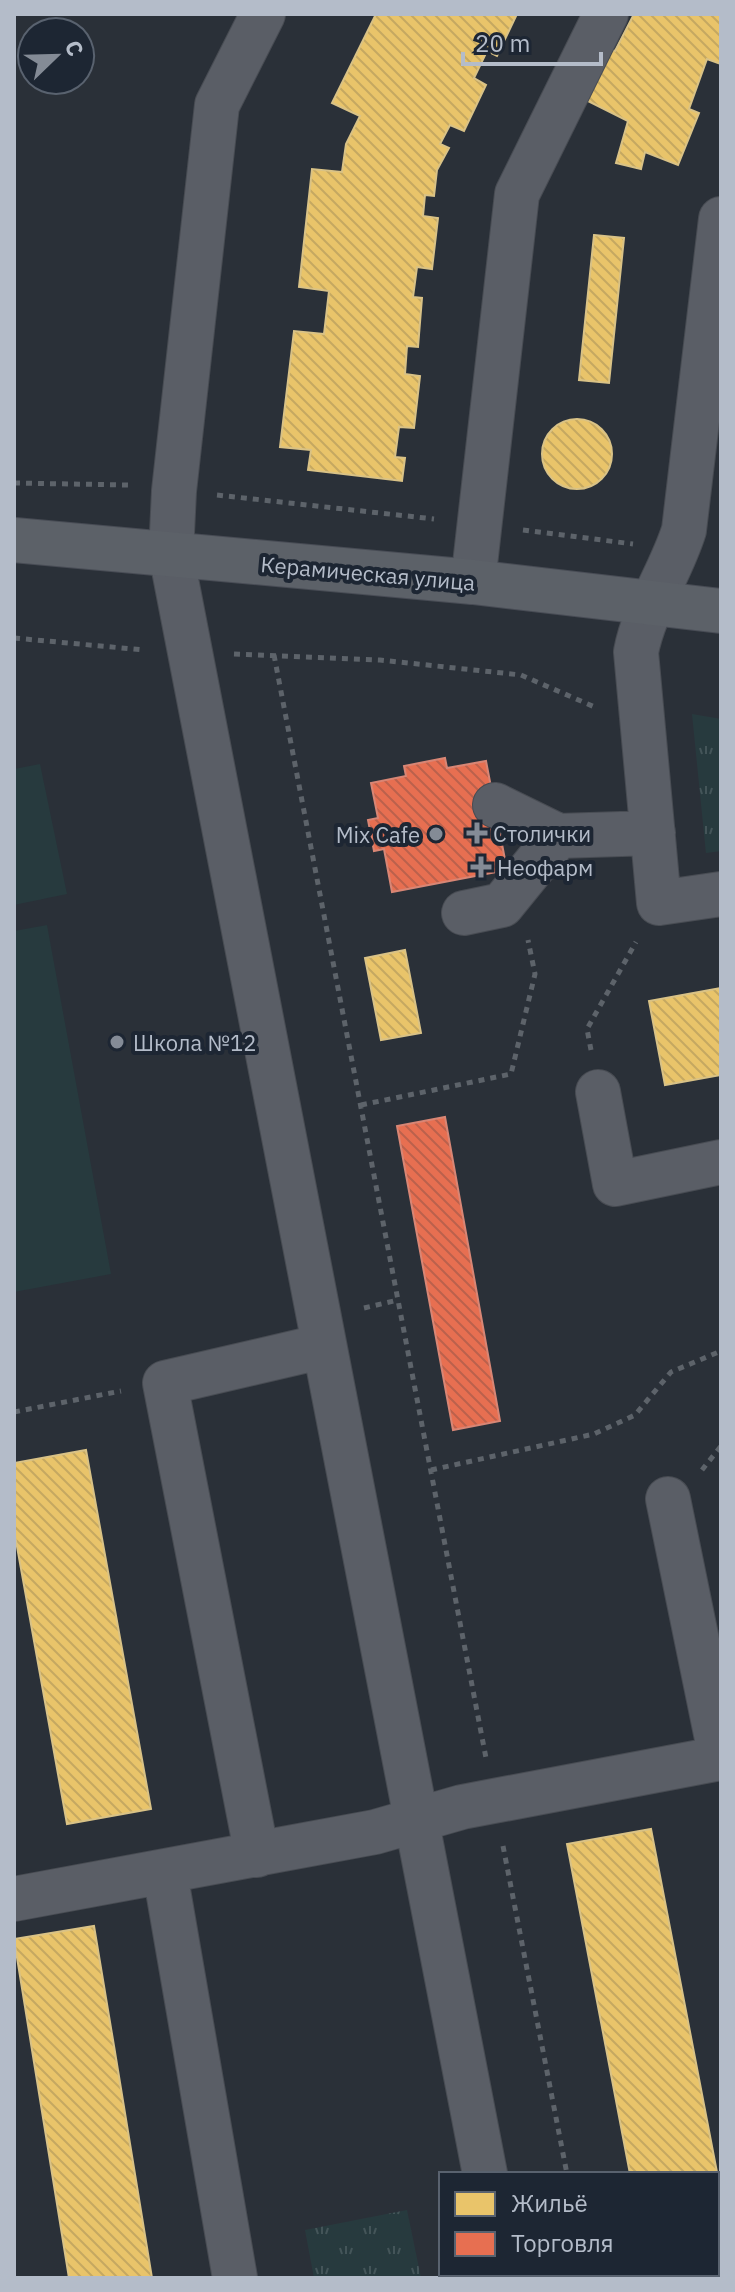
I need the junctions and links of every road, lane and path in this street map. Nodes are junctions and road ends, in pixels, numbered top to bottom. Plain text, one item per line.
1 (263, 14) edge
2 (606, 14) edge
3 (721, 219) edge
4 (14, 540) edge
5 (171, 554) junction
6 (473, 582) junction
7 (653, 603) junction
8 (721, 611) edge
9 (14, 638) edge
10 (190, 653) junction
11 (274, 655) junction
12 (643, 728) junction
13 (495, 805) dead end
14 (653, 833) junction
15 (558, 836) junction
16 (517, 887) junction
17 (721, 894) edge
18 (659, 903) junction
19 (464, 913) dead end
20 (598, 1092) joint
21 (361, 1105) junction
22 (721, 1162) edge
23 (324, 1346) junction
24 (721, 1351) edge
25 (165, 1383) junction
26 (14, 1412) edge
27 (431, 1470) junction
28 (668, 1499) dead end
29 (721, 1758) edge
30 (494, 1800) junction
31 (416, 1821) junction
32 (257, 1855) junction
33 (165, 1873) junction
34 (15, 1891) edge
35 (485, 2172) edge
36 (567, 2172) edge
37 (235, 2278) edge

1 - 5 street
2 - 6 street
3 - 7 street
4 - 5 main road, Керамическая улица
5 - 6 main road, Керамическая улица
5 - 10 street
6 - 7 main road, Керамическая улица
7 - 8 main road, Керамическая улица
7 - 12 street
9 - 10 path
10 - 11 path
10 - 23 street
11 - 12 path
11 - 21 path
12 - 14 street
13 - 15 street
14 - 15 street
14 - 18 street
15 - 16 street
16 - 19 street
16 - 21 path
17 - 18 street
18 - 20 path
20 - 22 street
21 - 27 path
23 - 25 street
23 - 31 street
24 - 27 path
25 - 26 path
25 - 32 street
27 - 30 path
28 - 29 street
29 - 30 street
30 - 31 street
30 - 36 path
31 - 32 street
31 - 35 street
32 - 33 street
33 - 34 street
33 - 37 street

